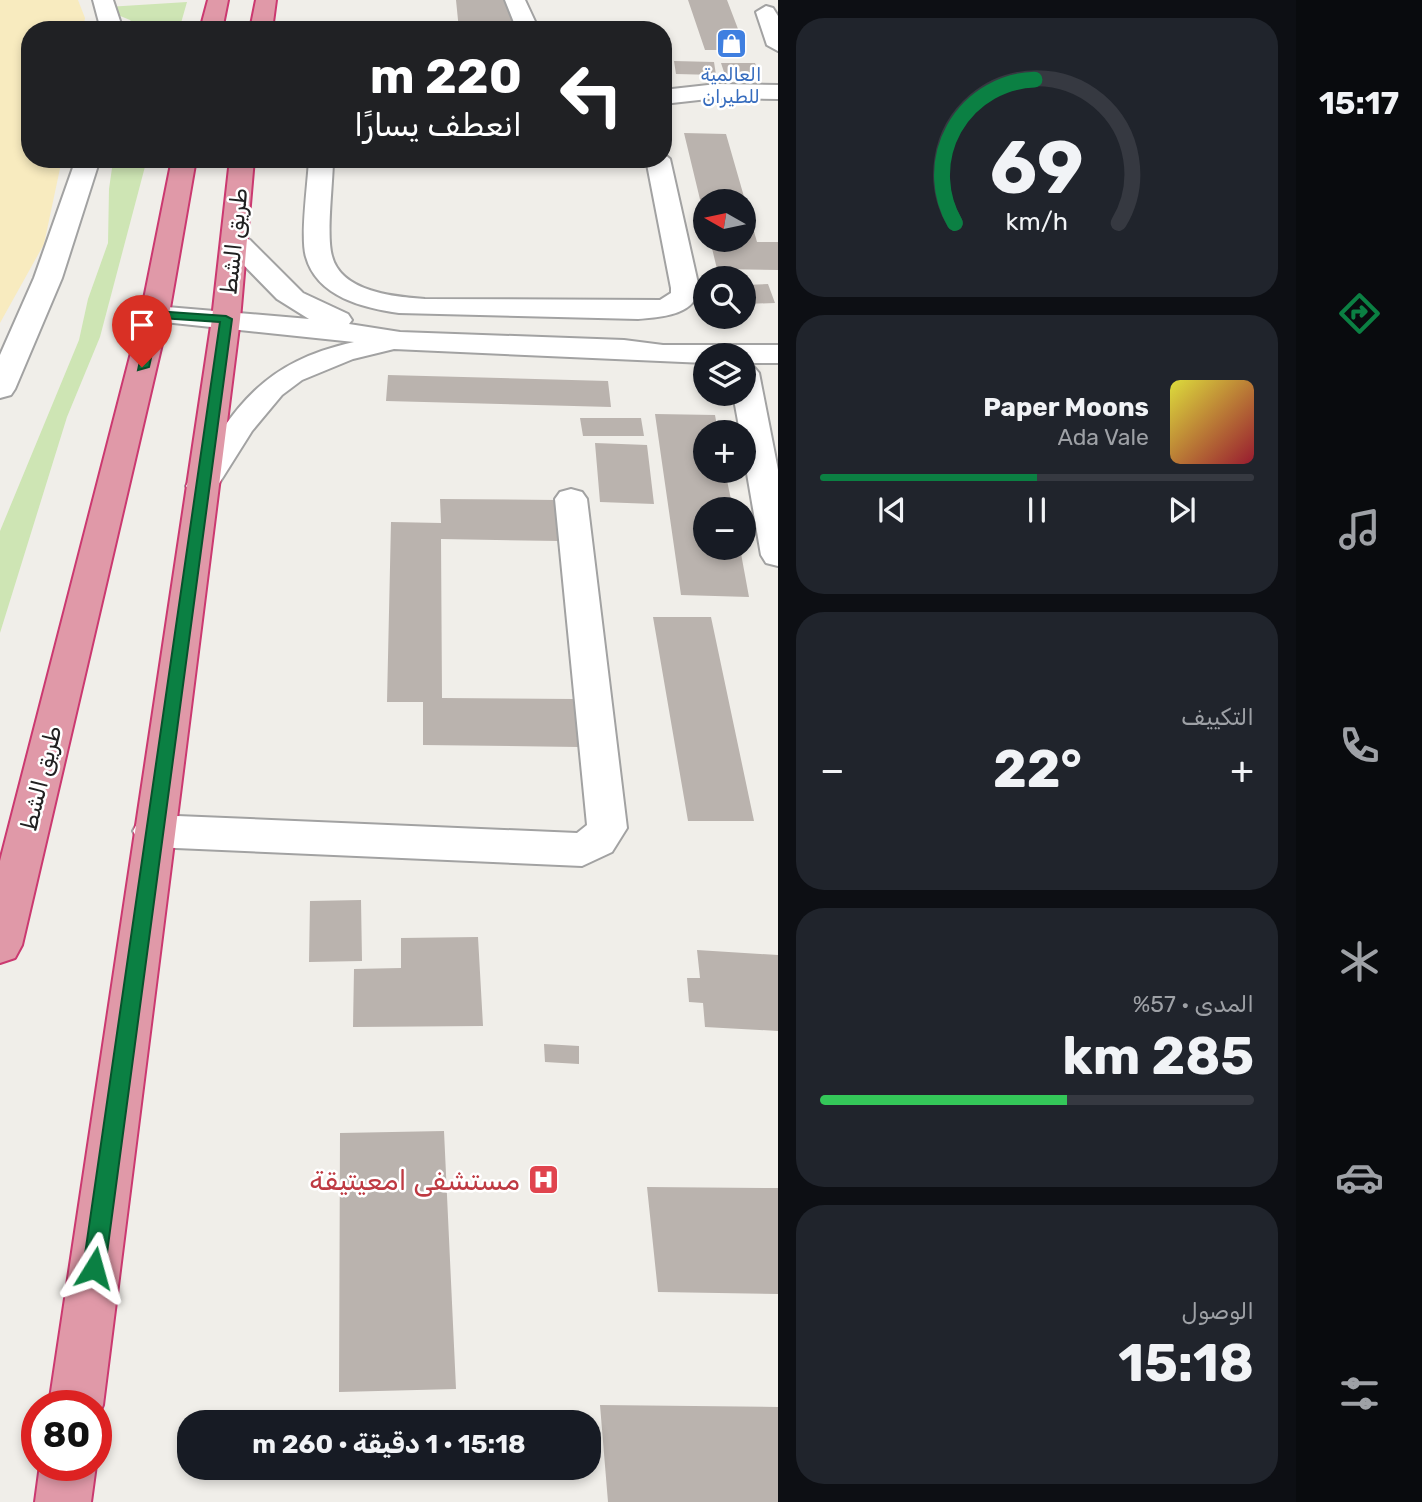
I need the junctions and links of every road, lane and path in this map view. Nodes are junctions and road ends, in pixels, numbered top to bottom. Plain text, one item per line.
1 (103, 0) edge
2 (218, 0) edge
3 (266, 0) edge
4 (515, 0) edge
5 (766, 12) dead end
6 (109, 21) edge
7 (213, 21) edge
8 (262, 21) edge
9 (526, 21) edge
10 (778, 45) edge
11 (778, 92) edge
12 (672, 96) edge
13 (672, 111) edge
14 (778, 113) edge
15 (85, 168) edge
16 (182, 168) edge
17 (241, 168) edge
18 (321, 168) edge
19 (660, 168) edge
20 (234, 240) junction
21 (155, 314) junction
22 (226, 319) junction
23 (400, 341) junction
24 (778, 342) edge
25 (624, 349) junction
26 (693, 354) edge
27 (778, 354) edge
28 (756, 355) edge
29 (0, 389) edge
30 (750, 406) edge
31 (202, 486) junction
32 (571, 499) dead end
33 (778, 555) edge
34 (153, 831) junction
35 (0, 946) edge
36 (78, 1390) edge
37 (66, 1481) edge
38 (63, 1502) edge

1 - 6 street
2 - 7 highway
3 - 8 highway
4 - 9 street
5 - 10 street
11 - 12 street
13 - 14 street
15 - 29 street
16 - 21 highway, طريق الشط
17 - 20 highway, طريق الشط
18 - 19 street
20 - 22 highway, طريق الشط
20 - 23 street
21 - 22 street
21 - 35 highway, طريق الشط
22 - 23 street
22 - 31 highway, طريق الشط
23 - 25 street
23 - 31 street
24 - 25 street
25 - 26 street
27 - 28 street
30 - 33 street
31 - 34 highway, طريق الشط
32 - 34 street
34 - 36 highway, طريق الشط
37 - 38 highway

